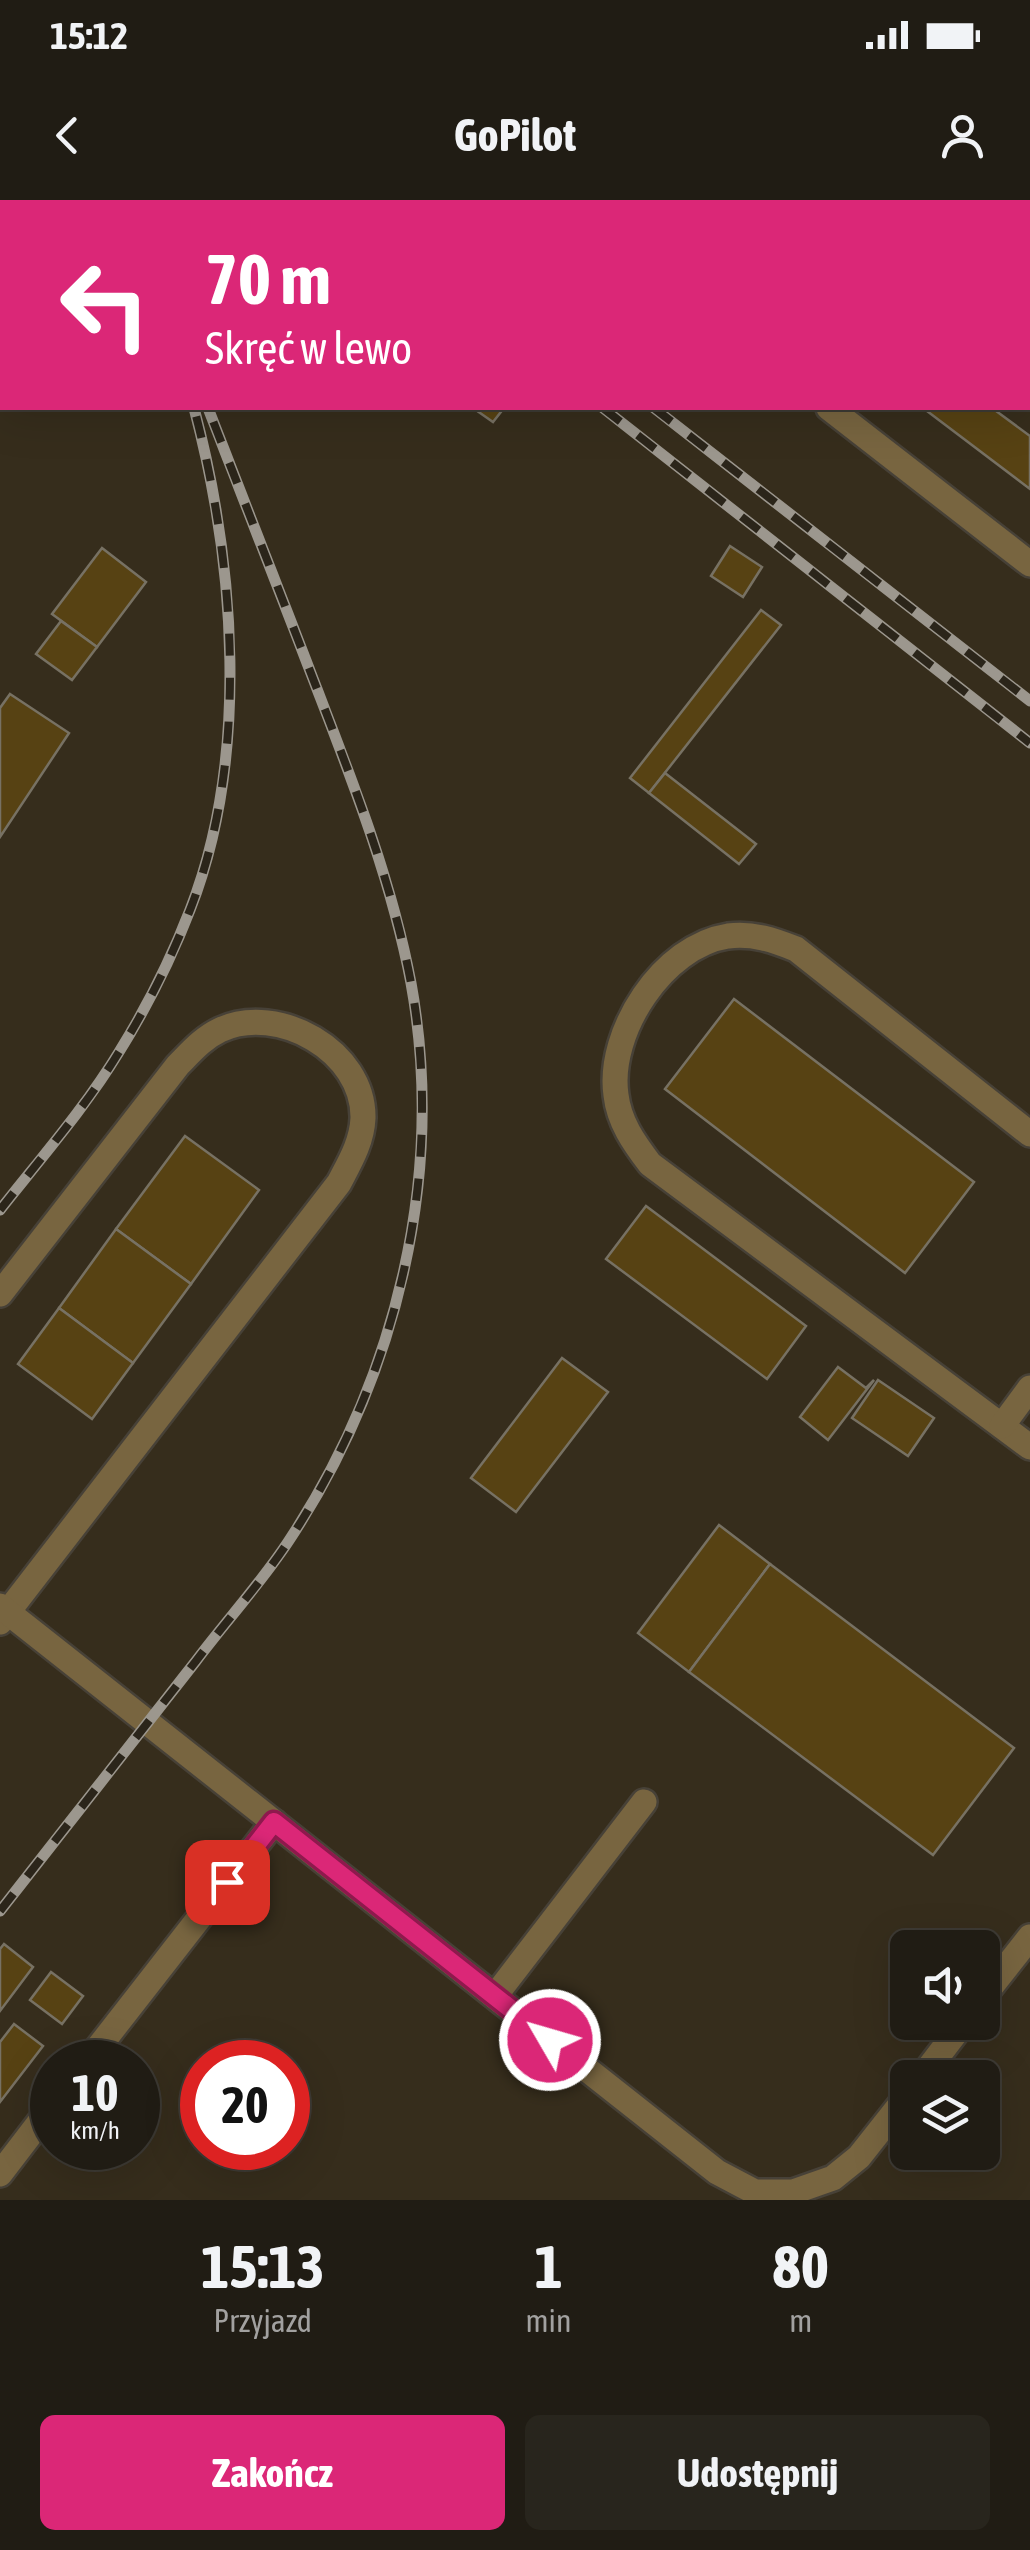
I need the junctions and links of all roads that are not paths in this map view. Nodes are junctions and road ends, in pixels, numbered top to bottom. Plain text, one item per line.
1 (832, 410) edge
2 (1030, 564) edge
3 (1030, 1134) edge
4 (0, 1294) edge
5 (1030, 1388) edge
6 (1002, 1426) junction
7 (1030, 1446) edge
8 (3, 1613) edge
9 (644, 1802) dead end
10 (274, 1822) junction
11 (1030, 1938) edge
12 (1000, 1976) edge
13 (495, 1996) junction
14 (104, 2040) edge
15 (950, 2040) edge
16 (935, 2060) edge
17 (890, 2117) edge
18 (30, 2135) edge
19 (0, 2174) edge
20 (792, 2196) edge

1 - 2 lane
3 - 6 lane
4 - 8 lane
5 - 6 lane
6 - 7 lane
8 - 10 lane
9 - 13 lane
10 - 13 lane
10 - 14 lane
11 - 12 lane
13 - 20 lane
15 - 16 lane
17 - 20 lane
18 - 19 lane

